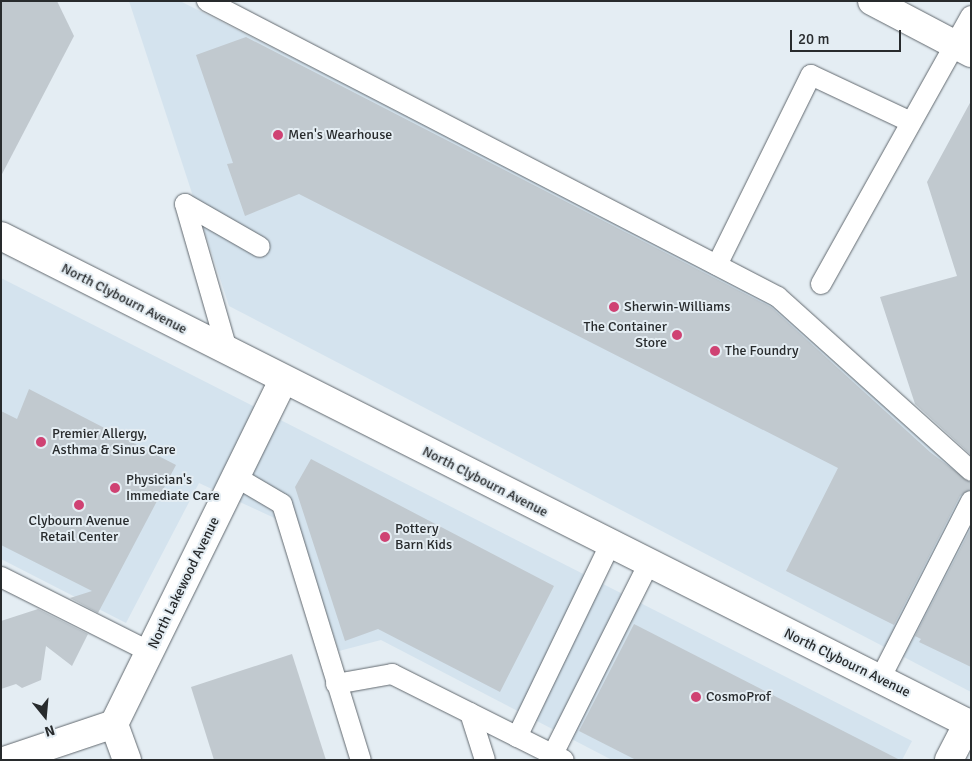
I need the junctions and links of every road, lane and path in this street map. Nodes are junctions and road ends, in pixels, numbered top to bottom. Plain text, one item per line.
1 (207, 1) edge
2 (872, 1) edge
3 (971, 16) edge
4 (962, 48) edge
5 (911, 122) junction
6 (1, 236) edge
7 (260, 247) dead end
8 (717, 265) junction
9 (821, 284) dead end
10 (228, 353) junction
11 (283, 381) junction
12 (971, 471) edge
13 (236, 477) junction
14 (971, 502) edge
15 (610, 545) junction
16 (648, 564) junction
17 (1, 577) edge
18 (150, 652) junction
19 (880, 679) junction
20 (336, 684) junction
21 (470, 713) junction
22 (114, 724) junction
23 (970, 724) edge
24 (517, 737) junction
25 (559, 757) edge
26 (7, 760) edge
27 (127, 760) edge
28 (361, 760) edge
29 (485, 760) edge
30 (949, 760) edge

1 - 8 lane
2 - 4 main road
3 - 4 lane
4 - 5 lane
5 - 8 lane
5 - 9 lane
6 - 10 main road, North Clybourn Avenue
7 - 10 lane
8 - 12 lane
10 - 11 main road, North Clybourn Avenue
11 - 13 main road, North Lakewood Avenue
11 - 15 main road, North Clybourn Avenue
13 - 18 main road, North Lakewood Avenue
13 - 20 lane
14 - 19 lane
15 - 16 main road, North Clybourn Avenue
15 - 24 lane
16 - 19 main road, North Clybourn Avenue
16 - 25 lane
17 - 18 lane
18 - 22 main road, North Lakewood Avenue
19 - 23 main road, North Clybourn Avenue
20 - 21 lane
20 - 28 lane
21 - 24 lane
21 - 29 lane
22 - 26 main road
22 - 27 main road
23 - 30 main road
24 - 25 lane

